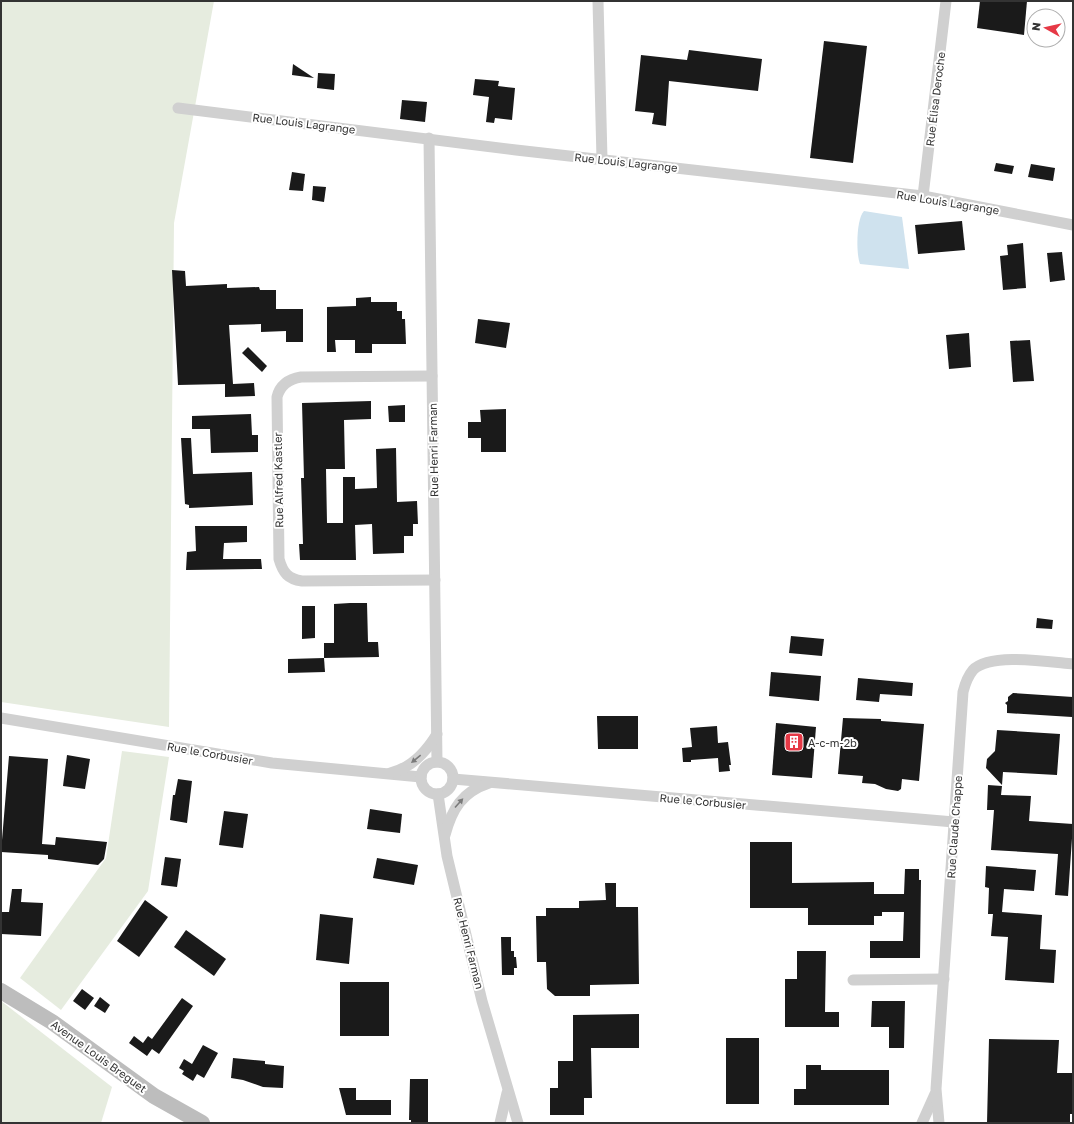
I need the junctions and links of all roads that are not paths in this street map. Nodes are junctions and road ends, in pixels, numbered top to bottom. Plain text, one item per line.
1 (598, 1) edge
2 (946, 1) edge
3 (178, 108) dead end
4 (429, 138) junction
5 (602, 159) junction
6 (923, 196) junction
7 (1073, 225) edge
8 (432, 376) junction
9 (435, 580) junction
10 (1073, 664) edge
11 (1, 718) edge
12 (437, 733) junction
13 (437, 762) junction
14 (386, 774) junction
15 (421, 777) junction
16 (453, 779) junction
17 (492, 782) junction
18 (438, 794) junction
19 (954, 822) junction
20 (444, 838) junction
21 (944, 979) junction
22 (853, 980) dead end
23 (1, 991) edge
24 (936, 1089) junction
25 (507, 1090) junction
26 (204, 1122) edge
27 (500, 1123) edge
28 (518, 1123) edge
29 (922, 1123) edge
30 (939, 1123) edge

1 - 5 street
2 - 6 street, Rue Élisa Deroche
3 - 4 street, Rue Louis Lagrange
4 - 5 street, Rue Louis Lagrange
4 - 8 street, Rue Henri Farman
5 - 6 street, Rue Louis Lagrange
6 - 7 street, Rue Louis Lagrange
8 - 9 street, Rue Henri Farman
8 - 9 street, Rue Alfred Kastler
9 - 12 street, Rue Henri Farman
10 - 19 street, Rue Claude Chappe
11 - 14 street, Rue le Corbusier
12 - 13 street, Rue Henri Farman
12 -> 14 street
13 - 15 street
13 - 16 street
14 - 15 street, Rue le Corbusier
15 - 18 street
16 - 17 street, Rue le Corbusier
16 - 18 street
17 - 19 street, Rue le Corbusier
20 -> 17 street
18 - 20 street, Rue Henri Farman
19 - 21 street, Rue Claude Chappe
20 - 25 street, Rue Henri Farman
21 - 22 street
21 - 24 street, Rue Claude Chappe
23 - 26 street, Avenue Louis Breguet
24 - 29 street, Rue Claude Chappe
24 - 30 street, Rue Claude Chappe
25 - 27 street, Rue Henri Farman
25 - 28 street, Rue Henri Farman

